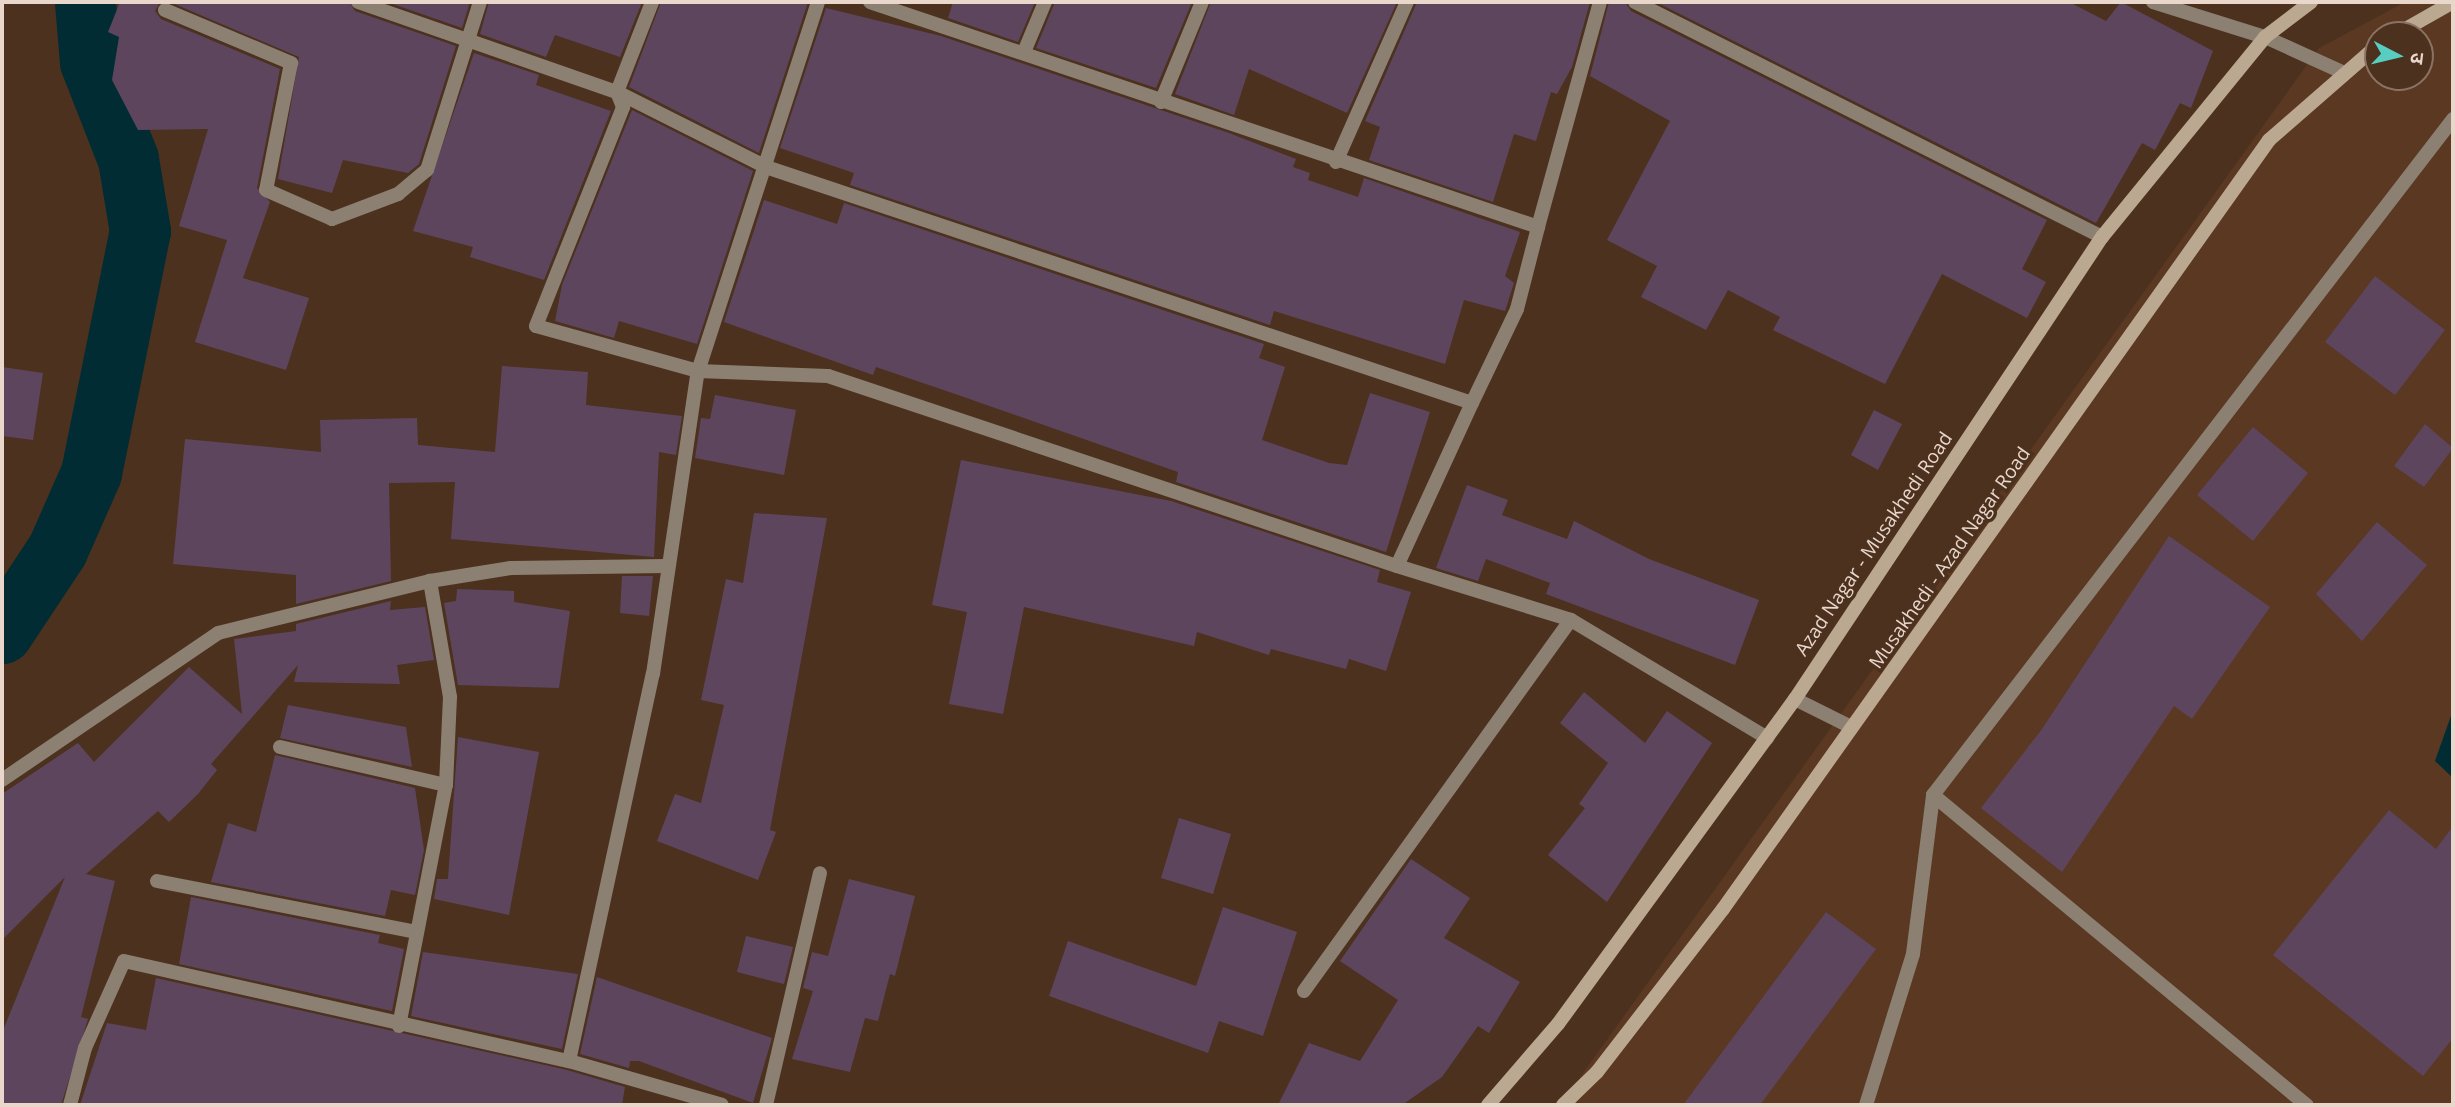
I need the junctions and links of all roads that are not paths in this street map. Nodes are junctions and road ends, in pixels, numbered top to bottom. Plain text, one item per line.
1 (358, 2) edge
2 (480, 2) edge
3 (652, 2) edge
4 (818, 2) edge
5 (870, 2) edge
6 (1045, 2) edge
7 (1202, 2) edge
8 (1407, 2) edge
9 (1600, 2) edge
10 (1635, 2) edge
11 (2154, 2) edge
12 (2311, 2) edge
13 (2453, 2) edge
14 (893, 5) edge
15 (165, 10) dead end
16 (2420, 21) edge
17 (2265, 37) junction
18 (466, 38) junction
19 (1024, 52) junction
20 (2364, 56) edge
21 (2342, 72) junction
22 (617, 92) junction
23 (1161, 102) junction
24 (2453, 119) edge
25 (1336, 162) junction
26 (766, 167) junction
27 (1538, 227) junction
28 (2102, 237) junction
29 (698, 371) junction
30 (1472, 403) junction
31 (667, 566) junction
32 (1397, 566) junction
33 (430, 581) junction
34 (1571, 620) junction
35 (1795, 699) junction
36 (1849, 726) junction
37 (1767, 738) junction
38 (280, 747) dead end
39 (2, 780) edge
40 (446, 785) junction
41 (1933, 795) junction
42 (820, 873) dead end
43 (158, 881) dead end
44 (417, 932) junction
45 (1304, 991) dead end
46 (399, 1026) junction
47 (569, 1061) junction
48 (70, 1105) edge
49 (722, 1105) edge
50 (766, 1105) edge
51 (1488, 1105) edge
52 (1563, 1105) edge
53 (1866, 1105) edge
54 (2307, 1105) edge

1 - 18 street
2 - 18 street
3 - 22 street
4 - 26 street
5 - 14 street
6 - 19 street
7 - 23 street
8 - 25 street
9 - 27 street
10 - 28 street
11 - 17 street
12 - 17 main road, Azad Nagar - Musakhedi Road
13 - 16 main road
14 - 19 street
15 - 18 street
17 - 21 street
17 - 28 main road, Azad Nagar - Musakhedi Road
18 - 22 street
19 - 23 street
20 - 21 main road, Musakhedi - Azad Nagar Road
21 - 36 main road, Musakhedi - Azad Nagar Road
22 - 26 street
22 - 29 street
23 - 25 street
24 - 41 street
25 - 27 street
26 - 29 street
26 - 30 street
27 - 30 street
28 - 35 main road, Azad Nagar - Musakhedi Road
29 - 31 street
29 - 32 street
30 - 32 street
31 - 33 street
31 - 47 street
32 - 34 street
33 - 39 street
33 - 40 street
34 - 37 street
34 - 45 street
35 - 36 street
35 - 37 main road, Azad Nagar - Musakhedi Road
36 - 52 main road, Musakhedi - Azad Nagar Road
37 - 51 main road, Azad Nagar - Musakhedi Road
38 - 40 street
40 - 44 street
41 - 53 street
41 - 54 street
42 - 50 street
43 - 44 street
44 - 46 street
46 - 47 street
46 - 48 street
47 - 49 street

